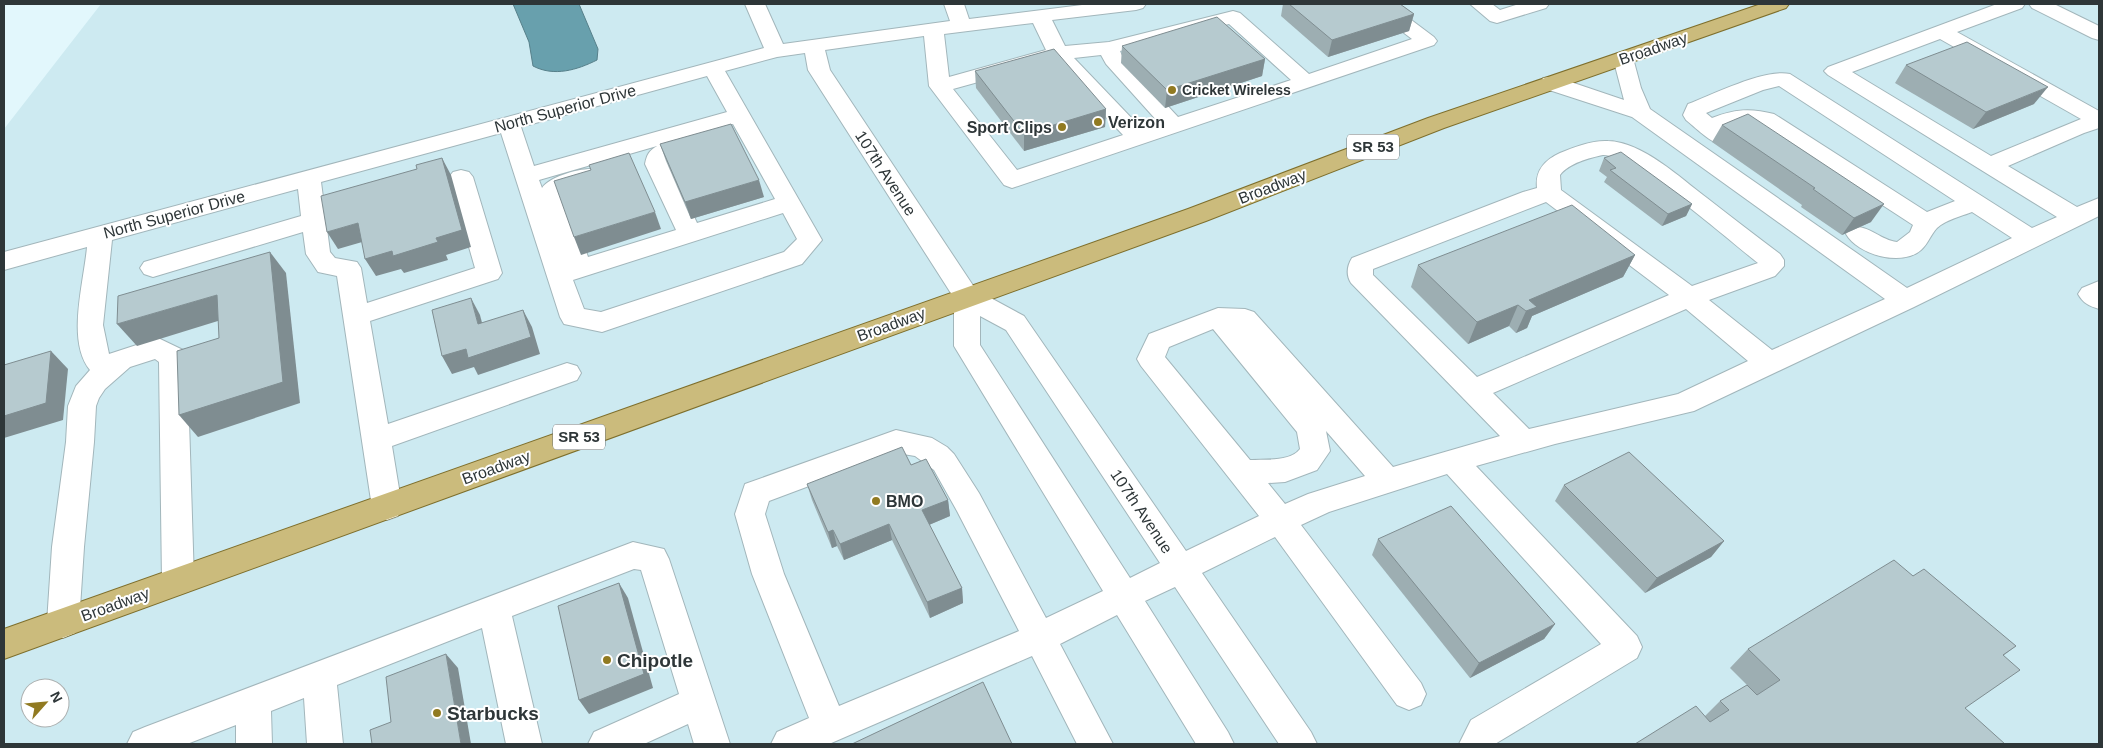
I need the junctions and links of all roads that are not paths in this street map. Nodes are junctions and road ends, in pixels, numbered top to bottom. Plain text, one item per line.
1 (755, 4) edge
2 (954, 4) edge
3 (1136, 4) edge
4 (1215, 4) edge
5 (1378, 4) edge
6 (1480, 4) edge
7 (1540, 4) edge
8 (1779, 4) edge
9 (2015, 4) edge
10 (2039, 4) edge
11 (2050, 4) edge
12 (1040, 16) junction
13 (1233, 16) junction
14 (961, 25) junction
15 (2099, 28) edge
16 (934, 29) junction
17 (1941, 32) junction
18 (2099, 34) edge
19 (813, 45) junction
20 (1109, 48) junction
21 (776, 51) junction
22 (1058, 52) junction
23 (1623, 58) junction
24 (713, 68) junction
25 (1306, 82) junction
26 (1551, 83) junction
27 (940, 86) junction
28 (1640, 112) junction
29 (2099, 120) edge
30 (743, 121) junction
31 (508, 124) junction
32 (1174, 126) junction
33 (1708, 127) junction
34 (1138, 138) junction
35 (1727, 140) edge
36 (640, 152) junction
37 (1990, 166) junction
38 (526, 176) junction
39 (461, 177) dead end
40 (309, 178) junction
41 (1550, 193) junction
42 (789, 202) junction
43 (1974, 202) junction
44 (319, 209) junction
45 (2090, 215) edge
46 (1927, 223) junction
47 (1858, 234) edge
48 (100, 235) junction
49 (683, 236) junction
50 (2030, 239) junction
51 (4, 261) edge
52 (152, 268) dead end
53 (569, 272) junction
54 (2099, 290) edge
55 (967, 297) junction
56 (1690, 298) junction
57 (1905, 300) junction
58 (2099, 300) edge
59 (356, 316) junction
60 (1218, 317) junction
61 (1770, 364) junction
62 (107, 372) junction
63 (566, 373) dead end
64 (1474, 390) junction
65 (376, 440) junction
66 (1524, 442) junction
67 (1454, 461) junction
68 (1242, 473) junction
69 (1387, 481) junction
70 (387, 507) junction
71 (1280, 520) junction
72 (1181, 569) junction
73 (178, 581) junction
74 (1123, 598) junction
75 (494, 609) junction
76 (63, 623) junction
77 (1038, 638) junction
78 (4, 644) edge
79 (319, 676) junction
80 (1409, 694) dead end
81 (252, 702) junction
82 (699, 702) junction
83 (830, 727) junction
84 (145, 744) edge
85 (254, 744) edge
86 (325, 744) edge
87 (524, 744) edge
88 (606, 744) edge
89 (712, 744) edge
90 (789, 744) edge
91 (1095, 744) edge
92 (1216, 744) edge
93 (1298, 744) edge
94 (1477, 744) edge

1 - 21 street
2 - 14 street
3 - 12 street, North Superior Drive
4 - 13 street
5 - 25 street
6 - 7 street
8 - 23 main road, Broadway / SR 53
9 - 17 street
10 - 18 street
11 - 15 street
12 - 14 street, North Superior Drive
12 - 22 street
13 - 20 street
13 - 25 street
14 - 16 street, North Superior Drive
16 - 19 street, North Superior Drive
16 - 27 street
17 - 29 street
17 - 37 street
19 - 21 street, North Superior Drive
19 - 55 street, 107th Avenue
20 - 22 street
20 - 32 street
21 - 24 street, North Superior Drive
22 - 27 street
22 - 34 street
23 - 26 main road, Broadway / SR 53
23 - 28 street
24 - 30 street
24 - 31 street, North Superior Drive
25 - 32 street
26 - 28 street
26 - 55 main road, Broadway / SR 53
27 - 34 street
28 - 57 street
29 - 37 street
30 - 36 street
30 - 42 street
30 - 49 street
31 - 38 street
31 - 40 street, North Superior Drive
32 - 34 street
33 - 35 street
33 - 43 street
33 - 46 street
36 - 38 street
36 - 49 street
36 - 53 street
37 - 45 street
38 - 53 street
39 - 59 street
40 - 44 street
40 - 48 street, North Superior Drive
41 - 56 street
41 - 56 street
41 - 64 street
42 - 49 street
42 - 53 street
43 - 46 street
43 - 50 street
44 - 52 street
44 - 59 street
45 - 50 street
46 - 47 street
48 - 51 street, North Superior Drive
48 - 62 street
49 - 53 street
50 - 57 street
54 - 58 street
55 - 70 main road, Broadway / SR 53
55 - 72 street, 107th Avenue
55 - 74 street
56 - 61 street
56 - 64 street
57 - 61 street
59 - 65 street
60 - 68 street
60 - 68 street
60 - 69 street
61 - 66 street
62 - 73 street
62 - 76 street
63 - 65 street
64 - 66 street
65 - 70 street
66 - 67 street
67 - 69 street
67 - 94 street
68 - 71 street
69 - 71 street
70 - 73 main road, Broadway / SR 53
71 - 72 street
71 - 80 street
72 - 74 street
72 - 93 street, 107th Avenue
73 - 76 main road, Broadway / SR 53
74 - 77 street
74 - 92 street
75 - 79 street
75 - 82 street
75 - 87 street
76 - 78 main road, Broadway / SR 53
77 - 83 street
77 - 83 street
77 - 91 street
79 - 81 street
79 - 86 street
81 - 84 street
81 - 85 street
82 - 88 street
82 - 89 street
83 - 90 street

